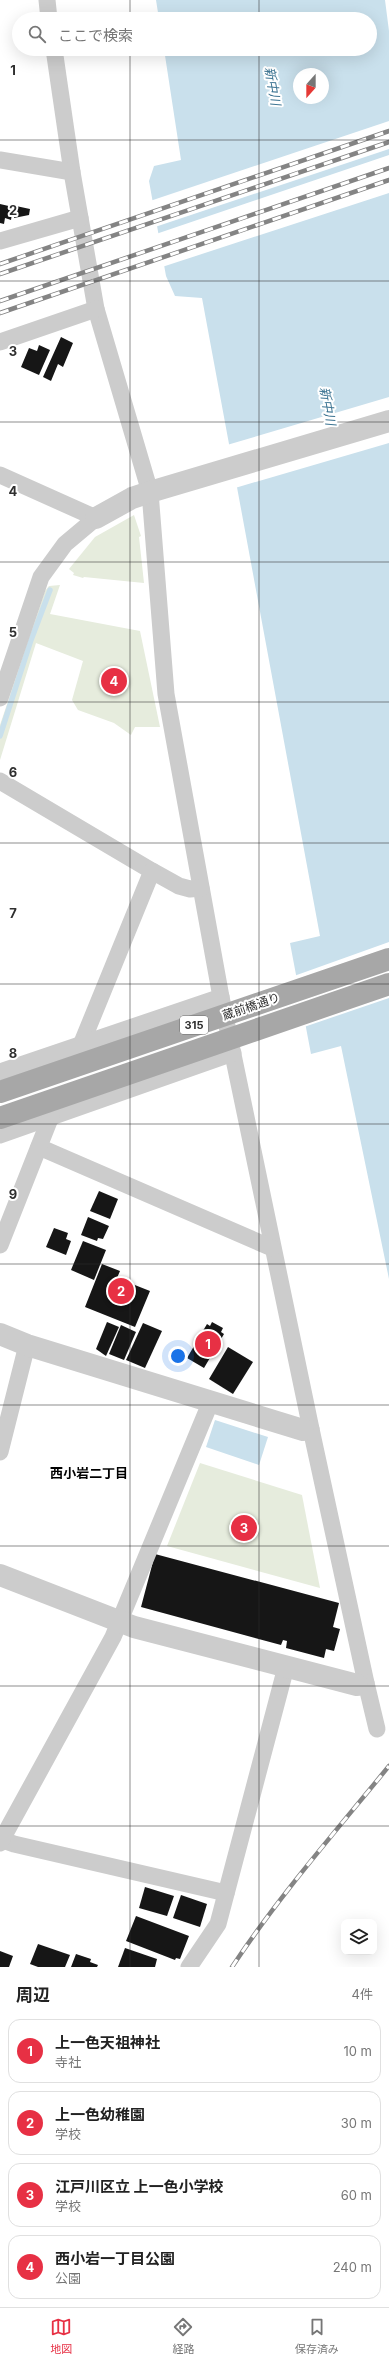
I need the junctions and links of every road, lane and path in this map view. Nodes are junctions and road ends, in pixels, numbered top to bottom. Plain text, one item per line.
1 (47, 0) edge
2 (48, 12) edge
3 (55, 56) edge
4 (0, 160) edge
5 (72, 172) junction
6 (80, 218) junction
7 (0, 241) edge
8 (96, 309) junction
9 (0, 342) edge
10 (389, 421) edge
11 (0, 475) edge
12 (150, 492) junction
13 (96, 518) junction
14 (0, 698) edge
15 (0, 781) edge
16 (152, 871) junction
17 (201, 888) junction
18 (389, 959) edge
19 (389, 984) edge
20 (221, 997) junction
21 (81, 1045) junction
22 (233, 1052) junction
23 (0, 1072) edge
24 (0, 1092) edge
25 (51, 1116) junction
26 (0, 1118) edge
27 (0, 1135) edge
28 (39, 1147) junction
29 (0, 1245) edge
30 (272, 1248) junction
31 (0, 1334) edge
32 (27, 1345) junction
33 (211, 1401) junction
34 (308, 1429) junction
35 (0, 1452) edge
36 (0, 1575) edge
37 (118, 1622) junction
38 (286, 1667) junction
39 (362, 1684) junction
40 (377, 1728) dead end
41 (1, 1840) edge
42 (226, 1893) junction
43 (189, 1967) edge

1 - 2 street
3 - 5 street
4 - 5 street
5 - 6 street
6 - 7 street
6 - 8 street
8 - 9 street
8 - 12 street
10 - 12 street
11 - 13 street
12 - 13 street
12 - 17 street
13 - 14 street
15 - 16 street
16 - 17 street
16 - 21 street
17 - 20 street
18 - 24 main road, 蔵前橋通り / 315, bridge
19 - 26 main road, 蔵前橋通り / 315, bridge
20 - 21 street
20 - 22 street
21 - 23 street
22 - 25 street
22 - 30 street
25 - 27 street
25 - 28 street
28 - 29 street
28 - 30 street
30 - 34 street
31 - 32 street
32 - 33 street
32 - 35 street
33 - 34 street
33 - 37 street
34 - 39 street
36 - 37 street
37 - 38 street
37 - 41 street
38 - 39 street
38 - 42 street
39 - 40 street
41 - 42 street
42 - 43 street

